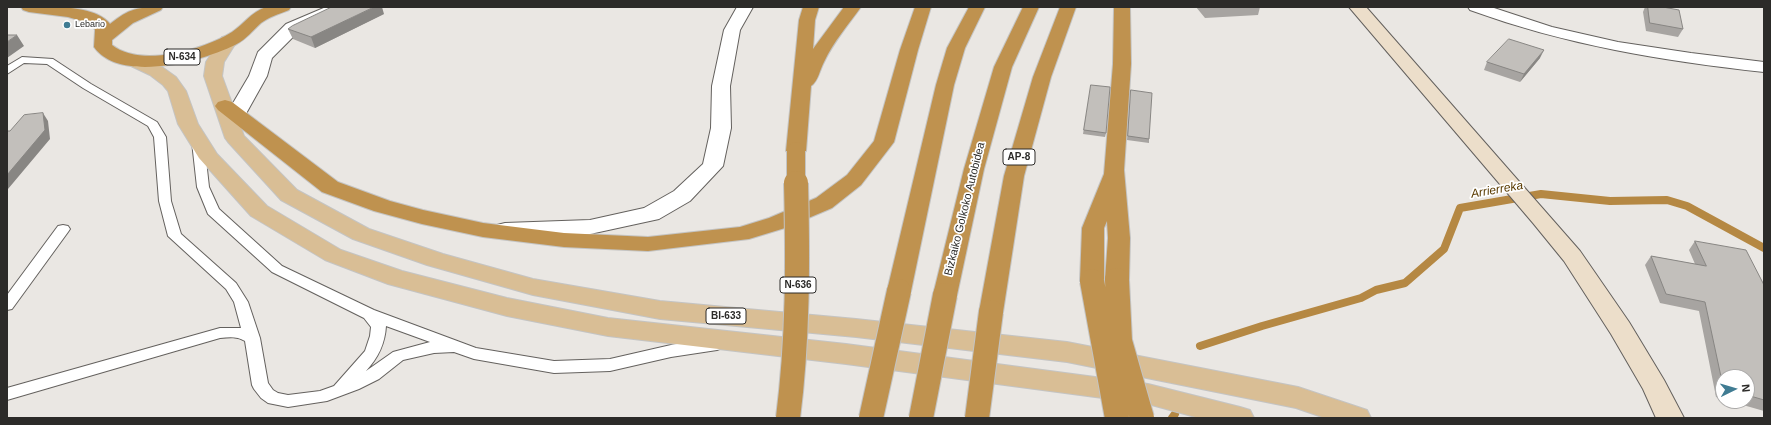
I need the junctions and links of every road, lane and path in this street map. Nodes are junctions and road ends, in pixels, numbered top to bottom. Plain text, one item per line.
1 (29, 7) edge
2 (155, 7) edge
3 (283, 7) edge
4 (340, 7) edge
5 (811, 7) edge
6 (853, 7) edge
7 (923, 7) edge
8 (977, 7) edge
9 (1031, 7) edge
10 (1068, 7) edge
11 (1122, 7) edge
12 (1357, 7) edge
13 (1476, 7) edge
14 (738, 10) edge
15 (255, 13) edge
16 (104, 39) junction
17 (228, 41) junction
18 (135, 61) junction
19 (1764, 67) edge
20 (7, 71) edge
21 (800, 102) junction
22 (230, 111) junction
23 (198, 140) junction
24 (1114, 170) junction
25 (63, 229) dead end
26 (483, 230) junction
27 (7, 305) edge
28 (369, 314) junction
29 (252, 338) junction
30 (736, 341) junction
31 (456, 346) junction
32 (337, 392) junction
33 (7, 394) edge
34 (788, 418) edge
35 (871, 418) edge
36 (921, 418) edge
37 (977, 418) edge
38 (1117, 418) edge
39 (1142, 418) edge
40 (1240, 418) edge
41 (1357, 418) edge
42 (1670, 418) edge

1 - 16 highway, N-634
2 - 16 highway
3 - 15 highway, N-634
4 - 22 street
5 - 21 highway
6 - 21 highway
7 - 26 highway
8 - 35 highway, bridge
9 - 36 highway, Bizkaiko Golkoko Autobidea, bridge
10 - 37 highway, AP-8, bridge
11 - 24 highway
12 - 42 street
13 - 19 street
14 - 26 street
15 - 17 highway, N-634
16 - 18 highway, N-634
17 - 18 highway, N-634
17 - 22 main road, BI-633
18 - 23 main road, BI-633
20 - 29 lane
21 - 34 highway, N-636, bridge
22 - 26 highway
22 - 41 main road, BI-633
23 - 28 lane
23 - 30 main road, BI-633
24 - 38 highway, bridge
24 - 39 highway, bridge
25 - 27 lane
28 - 31 lane
28 - 32 lane
29 - 32 lane
29 - 33 lane
30 - 31 lane
30 - 40 main road, BI-633
31 - 32 lane

